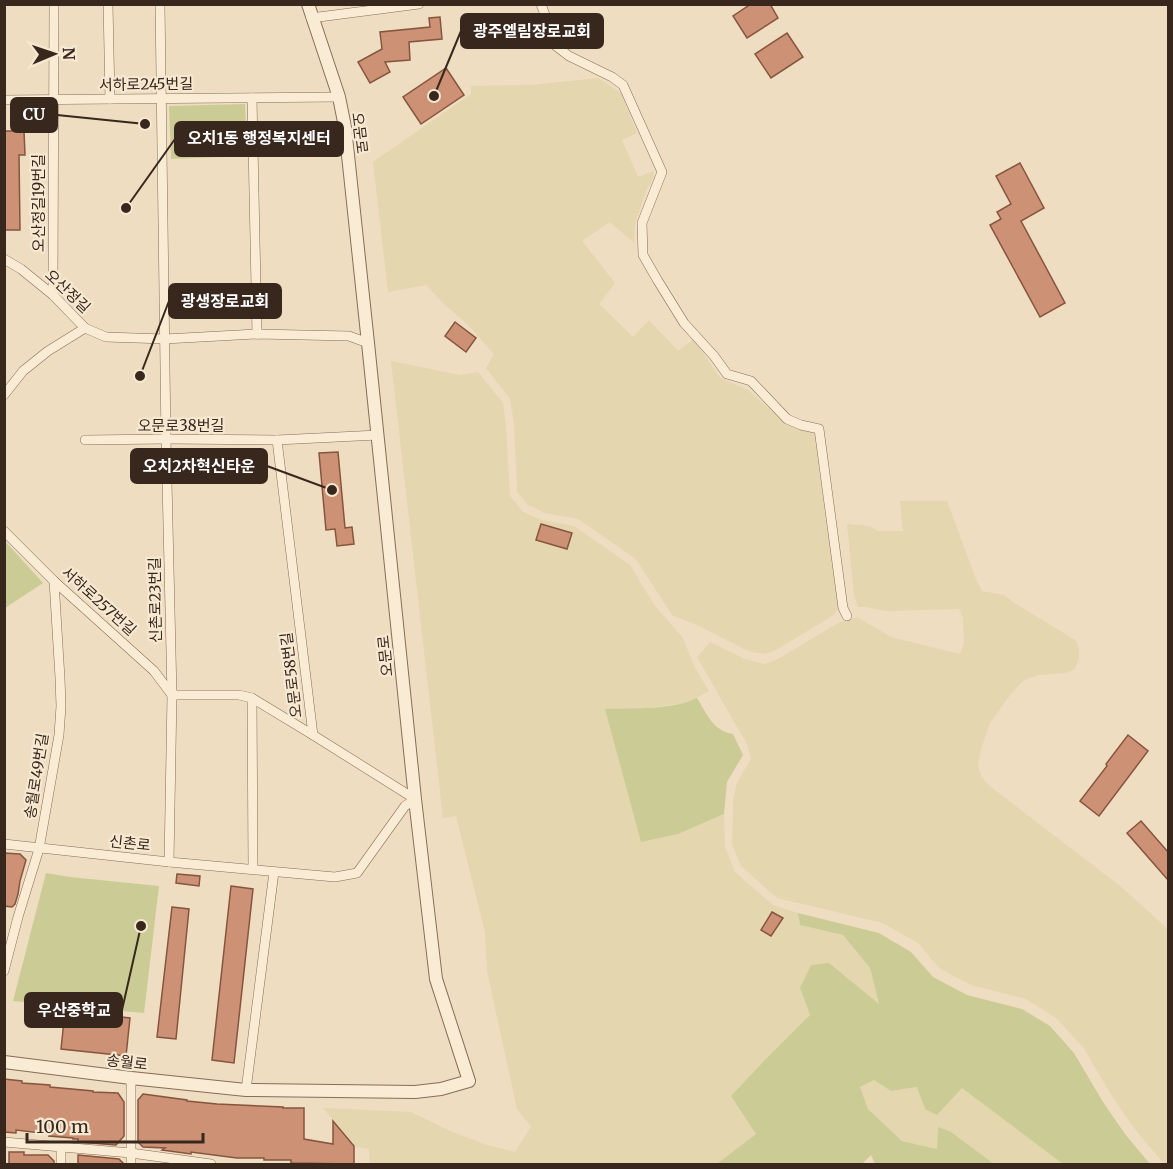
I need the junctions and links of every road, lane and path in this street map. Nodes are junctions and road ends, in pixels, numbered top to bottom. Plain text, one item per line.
1 (54, 4) edge
2 (108, 4) edge
3 (160, 4) edge
4 (308, 4) edge
5 (419, 4) edge
6 (541, 4) edge
7 (311, 18) junction
8 (339, 97) junction
9 (160, 98) junction
10 (252, 98) junction
11 (110, 99) junction
12 (4, 100) edge
13 (54, 100) junction
14 (4, 259) edge
15 (53, 295) junction
16 (85, 328) junction
17 (257, 334) junction
18 (165, 339) junction
19 (368, 343) junction
20 (4, 395) edge
21 (378, 435) junction
22 (166, 439) junction
23 (85, 440) dead end
24 (277, 440) junction
25 (4, 531) edge
26 (54, 581) junction
27 (847, 616) dead end
28 (172, 695) junction
29 (252, 698) junction
30 (313, 735) junction
31 (415, 799) junction
32 (4, 844) edge
33 (39, 849) junction
34 (169, 862) junction
35 (253, 869) junction
36 (274, 872) junction
37 (4, 971) edge
38 (4, 1062) edge
39 (131, 1078) junction
40 (246, 1090) junction
41 (4, 1142) edge
42 (61, 1147) junction
43 (131, 1153) junction
44 (61, 1164) edge
45 (131, 1164) edge
46 (205, 1164) edge

1 - 13 street, 오산정길19번길
2 - 11 street
3 - 9 street, 신촌로23번길
4 - 7 street, 오문로
5 - 7 street
6 - 27 street
7 - 8 street, 오문로
8 - 10 street, 서하로245번길
8 - 19 street, 오문로
9 - 10 street, 서하로245번길
9 - 11 street, 서하로245번길
9 - 18 street, 신촌로23번길
10 - 17 street
11 - 13 street, 서하로245번길
12 - 13 street, 서하로245번길
13 - 15 street, 오산정길19번길
14 - 15 street, 오산정길
15 - 16 street, 오산정길
16 - 18 street, 오산정길
16 - 20 street
17 - 18 street, 오산정길
17 - 19 street, 오산정길
18 - 22 street, 신촌로23번길
19 - 21 street, 오문로
21 - 24 street, 오문로38번길
21 - 31 street, 오문로
22 - 23 street, 오문로38번길
22 - 24 street, 오문로38번길
22 - 28 street, 신촌로23번길
24 - 30 street, 오문로58번길
25 - 26 street, 서하로257번길
26 - 28 street, 서하로257번길
26 - 33 street, 송월로49번길
28 - 29 street, 오문로58번길
28 - 34 street, 신촌로23번길
29 - 30 street, 오문로58번길
29 - 35 street
30 - 31 street, 오문로58번길
31 - 36 street, 신촌로
31 - 40 street, 오문로
32 - 33 street, 신촌로
33 - 34 street, 신촌로
33 - 37 street, 송월로49번길
34 - 35 street, 신촌로
35 - 36 street, 신촌로
36 - 40 street
38 - 39 street, 송월로
39 - 40 street, 송월로
39 - 43 street
41 - 42 street
42 - 43 street
42 - 44 street
43 - 45 street
43 - 46 street

